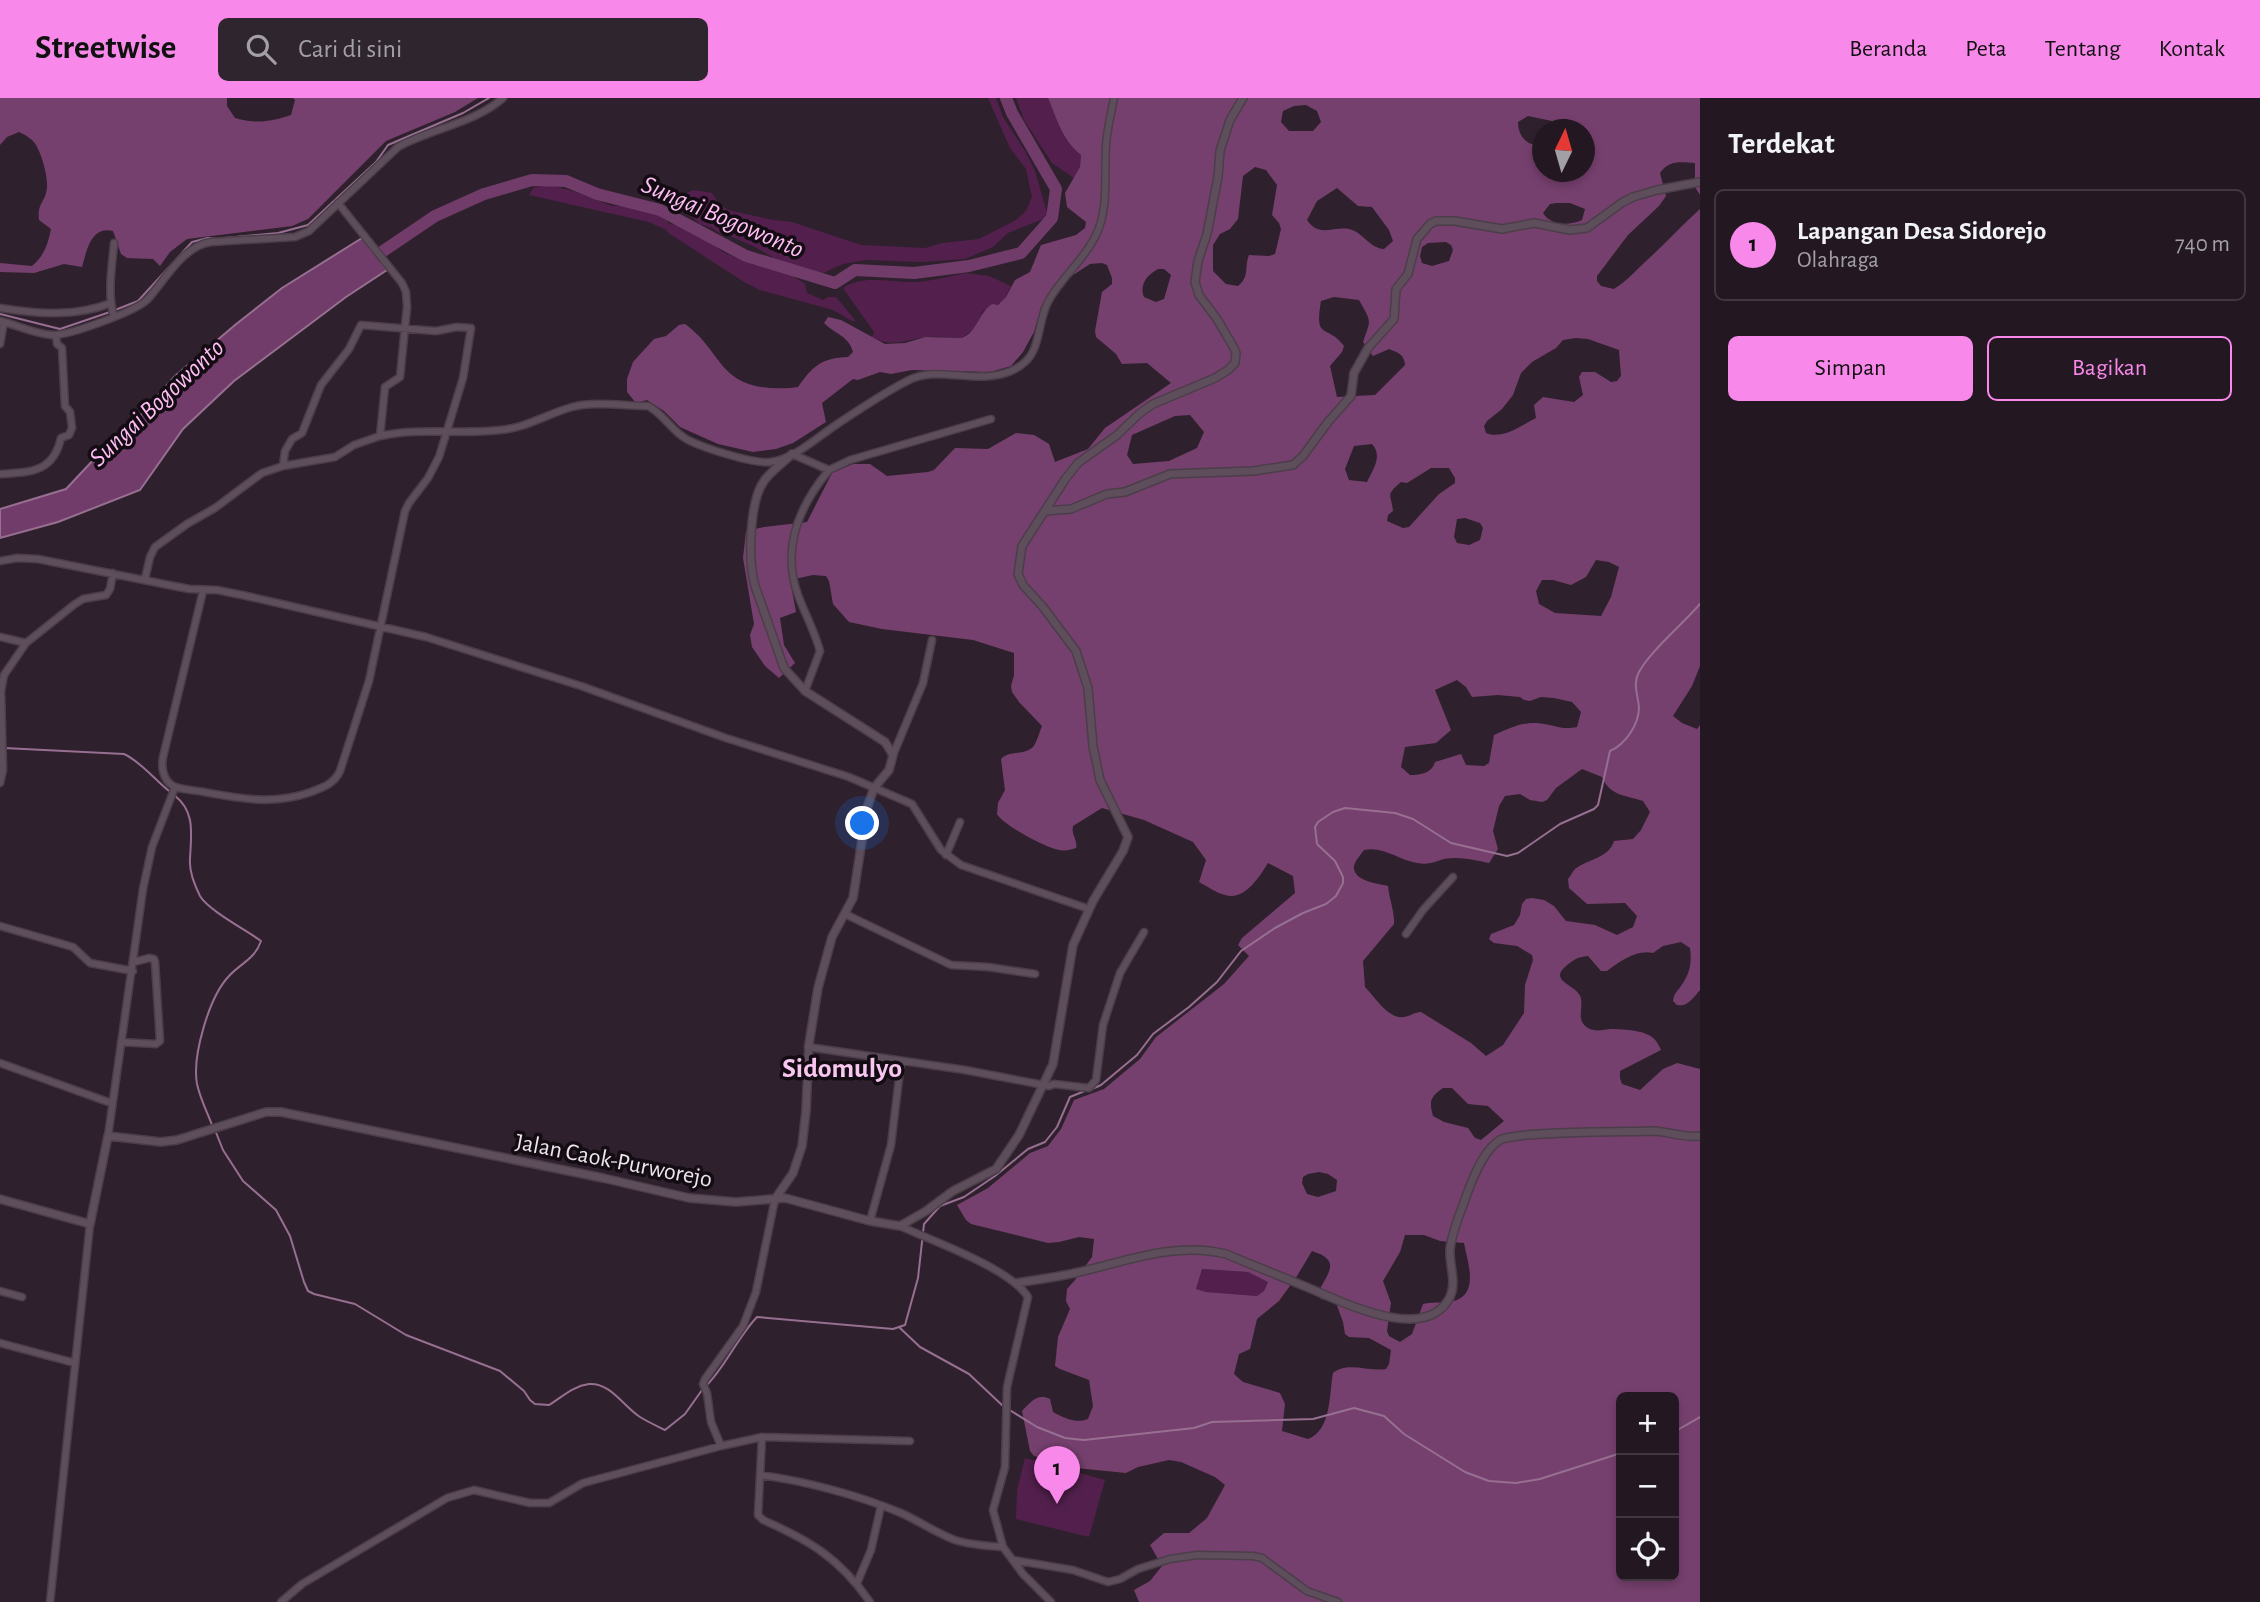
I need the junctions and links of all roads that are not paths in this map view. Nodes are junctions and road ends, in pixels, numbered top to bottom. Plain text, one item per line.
1 (503, 98) edge
2 (1114, 98) edge
3 (1243, 98) edge
4 (1700, 182) edge
5 (338, 203) junction
6 (114, 243) dead end
7 (111, 304) junction
8 (0, 308) edge
9 (113, 316) junction
10 (2, 322) edge
11 (405, 330) junction
12 (56, 335) junction
13 (0, 344) edge
14 (991, 419) dead end
15 (447, 430) junction
16 (380, 436) junction
17 (794, 455) junction
18 (283, 466) junction
19 (829, 470) junction
20 (0, 474) edge
21 (1045, 510) junction
22 (0, 561) edge
23 (113, 573) junction
24 (145, 579) junction
25 (203, 591) junction
26 (379, 626) junction
27 (0, 637) edge
28 (932, 640) dead end
29 (26, 643) junction
30 (2, 687) edge
31 (805, 690) junction
32 (893, 752) junction
33 (0, 783) edge
34 (874, 788) junction
35 (174, 789) junction
36 (960, 822) dead end
37 (946, 855) junction
38 (1452, 877) dead end
39 (1089, 909) junction
40 (845, 914) junction
41 (0, 926) edge
42 (1144, 932) dead end
43 (1406, 934) dead end
44 (134, 962) junction
45 (133, 971) junction
46 (1035, 974) dead end
47 (121, 1042) junction
48 (808, 1047) junction
49 (901, 1062) junction
50 (0, 1063) edge
51 (1043, 1085) junction
52 (111, 1103) junction
53 (108, 1136) junction
54 (1700, 1136) edge
55 (0, 1199) edge
56 (775, 1199) junction
57 (870, 1221) junction
58 (90, 1224) junction
59 (900, 1226) junction
60 (1016, 1283) junction
61 (0, 1291) edge
62 (22, 1297) dead end
63 (0, 1343) edge
64 (75, 1363) junction
65 (762, 1437) junction
66 (910, 1441) dead end
67 (720, 1446) junction
68 (760, 1475) junction
69 (881, 1506) junction
70 (1003, 1547) junction
71 (1013, 1560) junction
72 (857, 1583) junction
73 (50, 1602) edge
74 (281, 1602) edge
75 (870, 1602) edge
76 (1051, 1602) edge
77 (1338, 1602) edge

1 - 5 street
2 - 17 street
3 - 21 street
4 - 21 street
5 - 9 street
5 - 11 street
6 - 7 street
7 - 8 street
7 - 9 street
9 - 12 street
10 - 12 street
10 - 13 street
11 - 15 street
11 - 16 street
11 - 18 street
12 - 20 street
14 - 19 street
15 - 16 street
15 - 17 street
15 - 26 street
16 - 18 street
17 - 19 street
17 - 31 street
18 - 24 street
19 - 31 street
21 - 39 street
22 - 23 street
23 - 24 street
23 - 29 street
24 - 25 street
25 - 26 street
25 - 35 street
26 - 34 street
26 - 35 street
27 - 29 street
28 - 32 street
29 - 30 street
30 - 33 street
31 - 32 street
32 - 34 street
34 - 37 street
34 - 40 street
35 - 44 street
36 - 37 street
37 - 39 street
38 - 43 street
39 - 51 street
40 - 46 street
40 - 48 street
41 - 45 street
42 - 51 street
44 - 45 street
44 - 47 street
45 - 47 street
47 - 52 street
48 - 49 street
48 - 56 street
49 - 51 street
49 - 57 street
50 - 52 street
51 - 59 street
52 - 53 street
53 - 56 street, Jalan Caok-Purworejo
53 - 58 street
54 - 60 street
55 - 58 street
56 - 57 street, Jalan Caok-Purworejo
56 - 67 street
57 - 59 street, Jalan Caok-Purworejo
58 - 64 street
59 - 60 street
60 - 70 street
61 - 62 street
63 - 64 street
64 - 73 street
65 - 66 street
65 - 67 street
65 - 68 street
67 - 74 street
68 - 69 street
68 - 72 street
69 - 70 street
69 - 72 street
70 - 71 street
71 - 76 street
71 - 77 street
72 - 75 street

